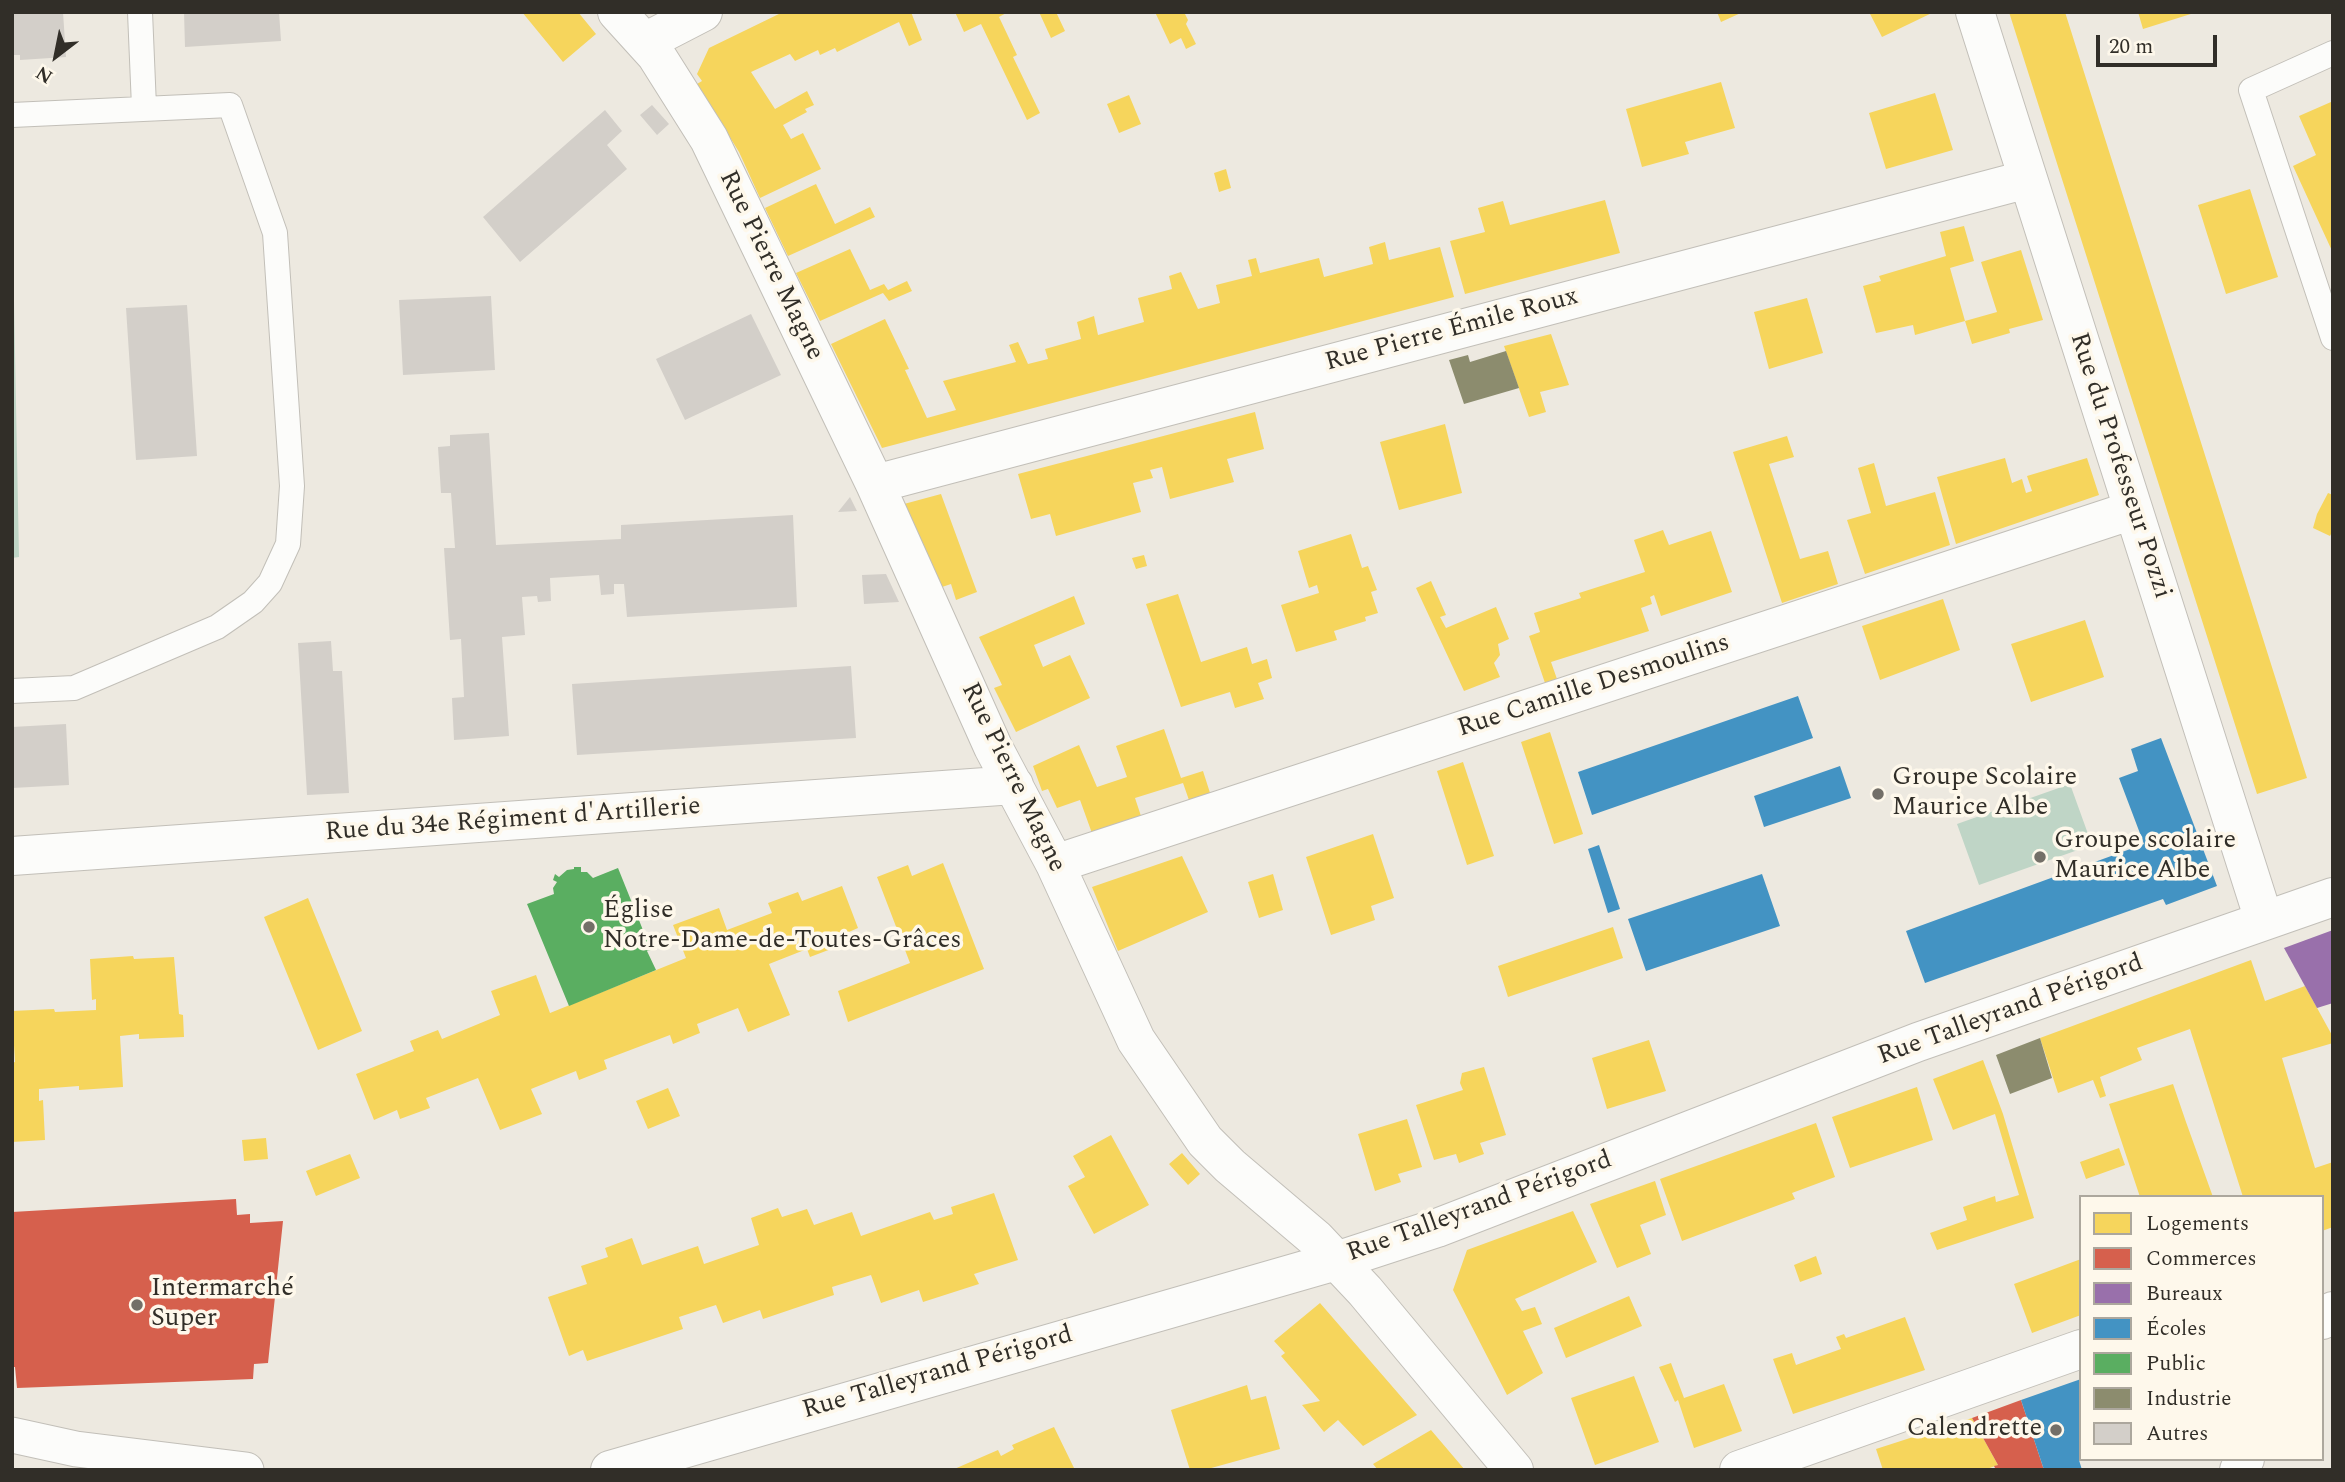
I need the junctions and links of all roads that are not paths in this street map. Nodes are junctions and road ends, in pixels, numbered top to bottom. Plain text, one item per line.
1 (140, 12) edge
2 (617, 12) edge
3 (703, 12) edge
4 (1975, 12) edge
5 (645, 42) junction
6 (2333, 53) edge
7 (144, 107) junction
8 (12, 115) edge
9 (2028, 178) junction
10 (2333, 338) edge
11 (875, 484) junction
12 (2133, 510) junction
13 (12, 691) edge
14 (1013, 785) junction
15 (12, 856) edge
16 (1055, 864) junction
17 (2333, 897) edge
18 (2264, 920) junction
19 (1336, 1261) junction
20 (2079, 1350) edge
21 (12, 1435) edge
22 (246, 1470) edge
23 (610, 1470) edge
24 (1514, 1470) edge
25 (1740, 1470) edge

1 - 7 lane
2 - 5 street, Rue Pierre Magne
3 - 5 street
4 - 9 street, Rue du Professeur Pozzi
5 - 11 street, Rue Pierre Magne
6 - 10 lane
7 - 8 lane
7 - 13 lane
9 - 11 street, Rue Pierre Émile Roux
9 - 12 street, Rue du Professeur Pozzi
11 - 14 street, Rue Pierre Magne
12 - 16 street, Rue Camille Desmoulins
12 - 18 street, Rue du Professeur Pozzi
14 - 15 street, Rue du 34e Régiment d'Artillerie
14 - 16 street, Rue Pierre Magne
16 - 19 street, Rue Pierre Magne
17 - 18 street, Rue Talleyrand Périgord
18 - 19 street, Rue Talleyrand Périgord
19 - 23 street, Rue Talleyrand Périgord
19 - 24 street, Rue Pierre Magne
20 - 25 street
21 - 22 street

